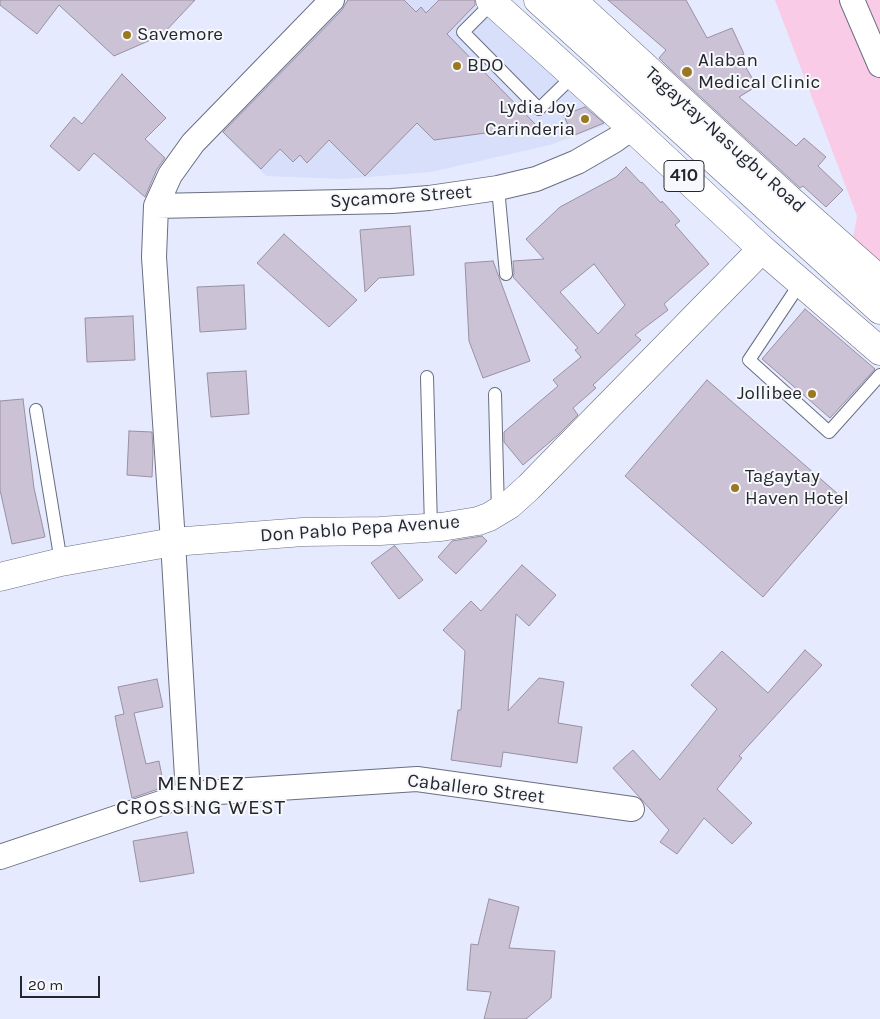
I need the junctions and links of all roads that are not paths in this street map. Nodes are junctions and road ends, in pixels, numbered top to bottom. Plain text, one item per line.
1 (332, 0) edge
2 (538, 0) edge
3 (572, 0) edge
4 (852, 0) edge
5 (491, 1) edge
6 (880, 65) edge
7 (573, 76) junction
8 (632, 128) junction
9 (498, 188) junction
10 (156, 206) junction
11 (762, 249) junction
12 (506, 274) dead end
13 (880, 280) edge
14 (802, 284) junction
15 (880, 310) edge
16 (880, 351) edge
17 (880, 375) edge
18 (427, 377) dead end
19 (495, 394) dead end
20 (36, 410) dead end
21 (498, 512) junction
22 (430, 527) junction
23 (173, 542) junction
24 (61, 562) junction
25 (0, 577) edge
26 (188, 794) junction
27 (632, 809) dead end
28 (0, 857) edge

1 - 10 street
2 - 15 main road, Tagaytay-Nasugbu Road
3 - 13 main road, Tagaytay-Nasugbu Road
4 - 6 street
5 - 7 main road, 410
5 - 7 lane
7 - 8 main road, 410
8 - 9 street, Sycamore Street
8 - 11 main road, 410
9 - 10 street, Sycamore Street
9 - 12 lane
10 - 23 street
11 - 14 main road, 410
11 - 21 main road, Don Pablo Pepa Avenue
14 - 16 main road, 410
14 - 17 lane
18 - 22 lane
19 - 21 lane
20 - 24 lane
21 - 22 main road, Don Pablo Pepa Avenue
22 - 23 main road, Don Pablo Pepa Avenue
23 - 24 main road, Don Pablo Pepa Avenue
23 - 26 street
24 - 25 main road, Don Pablo Pepa Avenue
26 - 27 street, Caballero Street
26 - 28 street, Caballero Street

